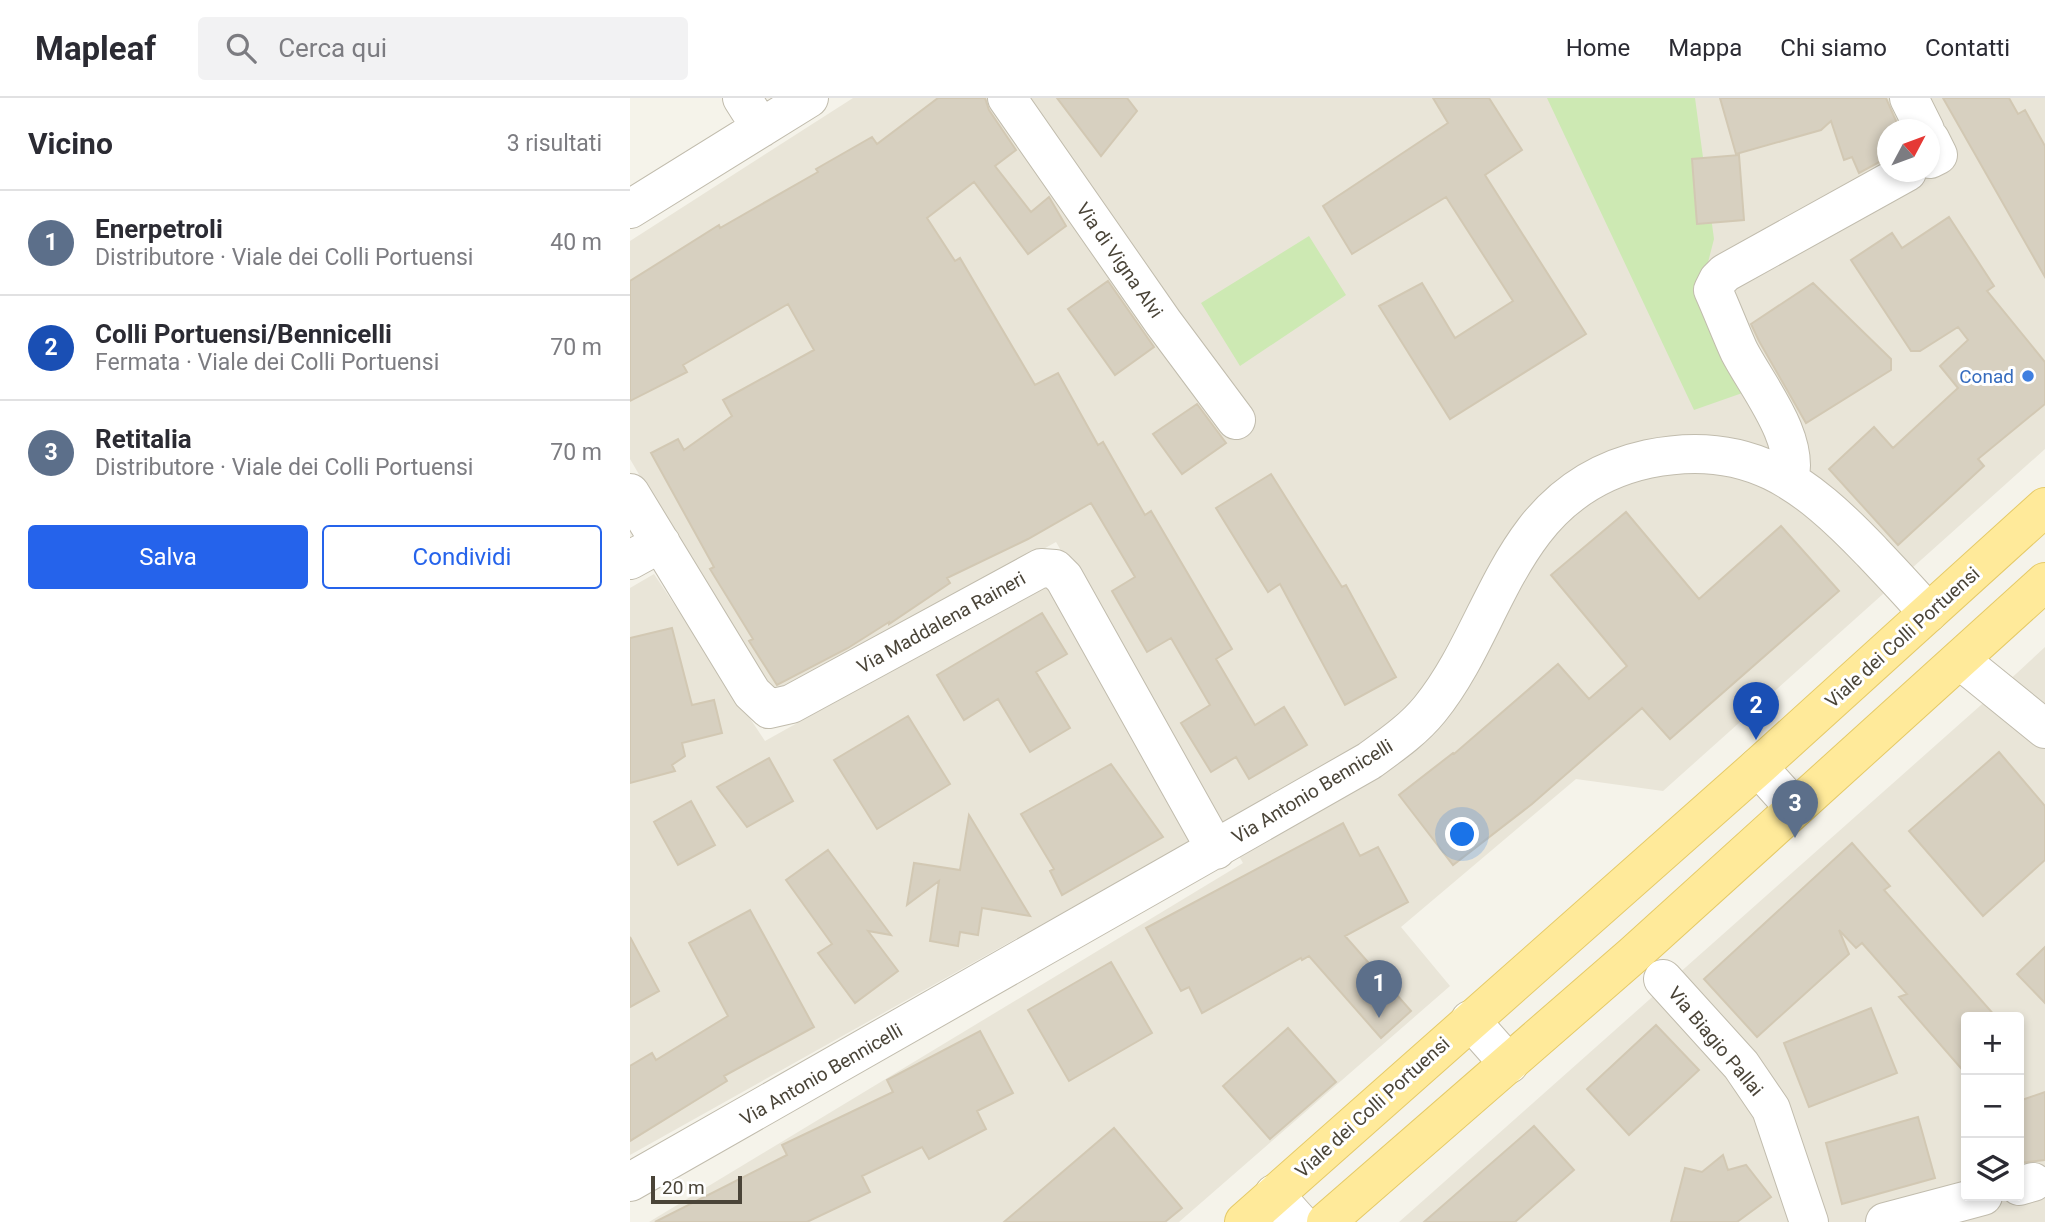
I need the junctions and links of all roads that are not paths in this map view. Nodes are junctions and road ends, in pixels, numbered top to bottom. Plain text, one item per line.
1 (809, 98) edge
2 (1007, 98) edge
3 (1909, 98) edge
4 (752, 113) edge
5 (1920, 119) edge
6 (1889, 182) edge
7 (630, 209) edge
8 (1236, 420) dead end
9 (1789, 480) junction
10 (630, 493) edge
11 (2045, 507) edge
12 (645, 551) edge
13 (2045, 582) edge
14 (1928, 613) junction
15 (1960, 660) junction
16 (2045, 729) edge
17 (1758, 767) junction
18 (1795, 808) junction
19 (1216, 850) junction
20 (1663, 979) dead end
21 (1470, 1020) junction
22 (1509, 1064) junction
23 (630, 1182) edge
24 (1964, 1201) edge
25 (1287, 1208) edge
26 (1244, 1222) edge
27 (1325, 1222) edge
28 (1810, 1222) edge
29 (1885, 1222) edge

1 - 4 street
2 - 8 street, Via di Vigna Alvi
3 - 5 street
4 - 7 street
6 - 9 street
9 - 14 street, Via Antonio Bennicelli
9 - 19 street, Via Antonio Bennicelli
10 - 12 street, Via Maddalena Raineri
11 - 14 main road, Viale dei Colli Portuensi
12 - 19 street, Via Maddalena Raineri
13 - 15 main road
14 - 17 main road, Viale dei Colli Portuensi
15 - 16 street
15 - 18 main road
17 - 18 street
17 - 21 main road, Viale dei Colli Portuensi
18 - 22 main road
19 - 23 street, Via Antonio Bennicelli
20 - 28 street, Via Biagio Pallai
21 - 22 street
21 - 25 main road, Viale dei Colli Portuensi
22 - 27 main road
24 - 29 street
25 - 26 main road, Viale dei Colli Portuensi

